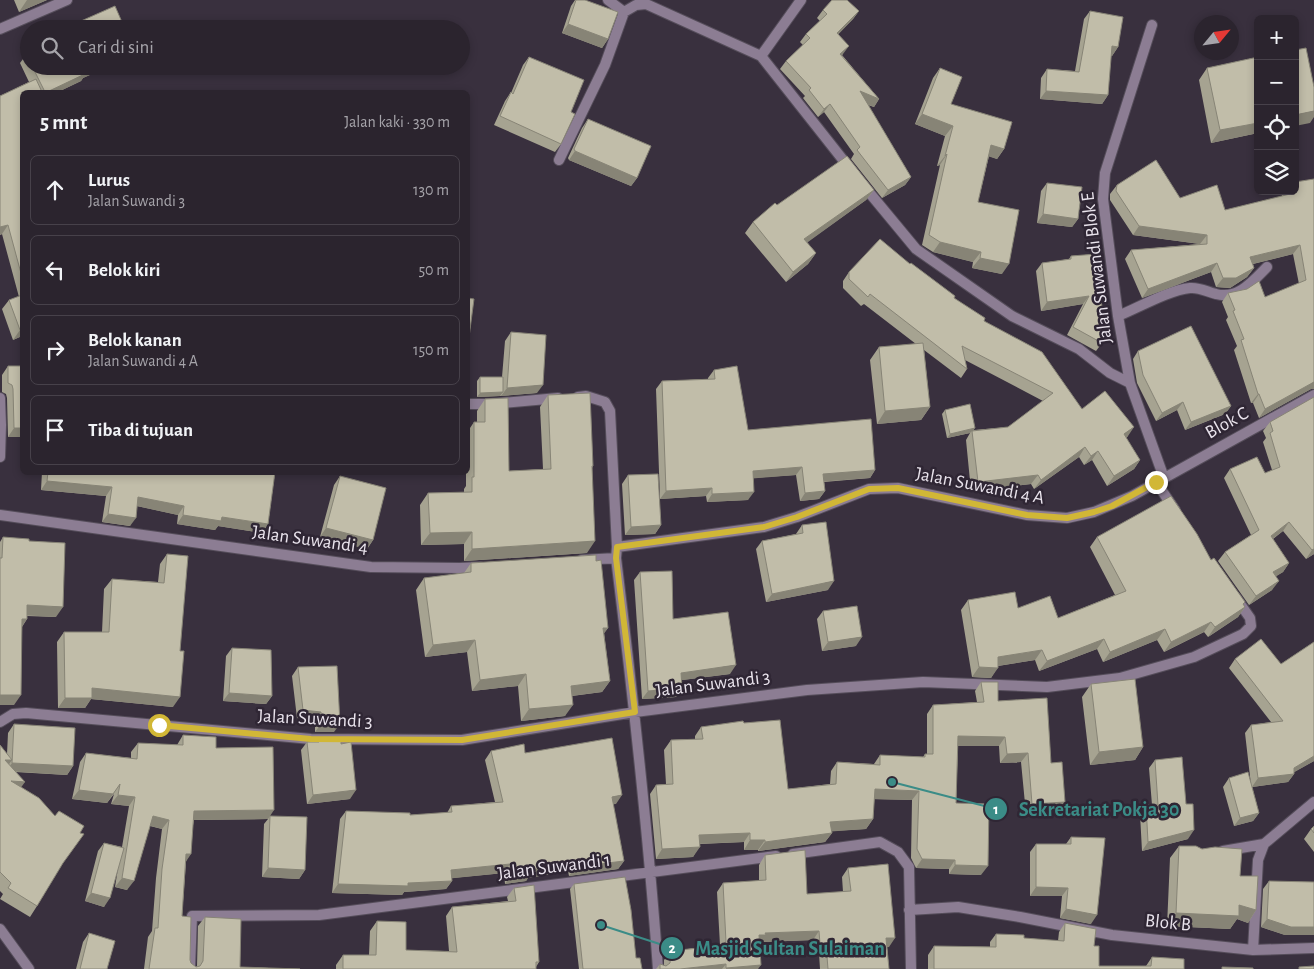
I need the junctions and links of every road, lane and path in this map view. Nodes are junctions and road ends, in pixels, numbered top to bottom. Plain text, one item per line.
1 (67, 0) edge
2 (608, 0) edge
3 (801, 0) edge
4 (624, 12) junction
5 (20, 20) edge
6 (21, 20) edge
7 (1152, 26) dead end
8 (0, 29) edge
9 (761, 56) junction
10 (558, 160) dead end
11 (1267, 267) edge
12 (1118, 316) junction
13 (1130, 383) junction
14 (1314, 395) edge
15 (0, 398) edge
16 (470, 404) edge
17 (0, 456) edge
18 (1160, 480) junction
19 (0, 516) edge
20 (1183, 522) edge
21 (617, 552) junction
22 (567, 561) edge
23 (489, 566) edge
24 (1228, 586) edge
25 (635, 712) junction
26 (0, 722) edge
27 (1314, 802) edge
28 (1264, 844) junction
29 (1211, 853) edge
30 (651, 873) junction
31 (909, 910) junction
32 (0, 929) edge
33 (1314, 948) edge
34 (1253, 950) junction
35 (29, 969) edge
36 (190, 969) edge
37 (658, 969) edge
38 (911, 969) edge

1 - 6 street
2 - 4 street
3 - 9 street
4 - 9 street
4 - 10 street
5 - 8 street
7 - 12 street, Jalan Suwandi Blok E
9 - 13 street
11 - 12 street
12 - 13 street, Jalan Suwandi Blok E
13 - 18 street, Jalan Suwandi Blok E
14 - 18 street, Blok C
15 - 17 street
16 - 21 street
18 - 20 street
18 - 21 street, Jalan Suwandi 4 A
19 - 23 street, Jalan Suwandi 4
21 - 22 street
21 - 25 street
24 - 25 street, Jalan Suwandi 3
25 - 26 street, Jalan Suwandi 3
25 - 30 street
27 - 28 street
28 - 29 street
28 - 34 street
30 - 31 street, Jalan Suwandi 1
30 - 36 street, Jalan Suwandi 1
30 - 37 street
31 - 34 street, Blok B
31 - 38 street
32 - 35 street
33 - 34 street, Blok B

